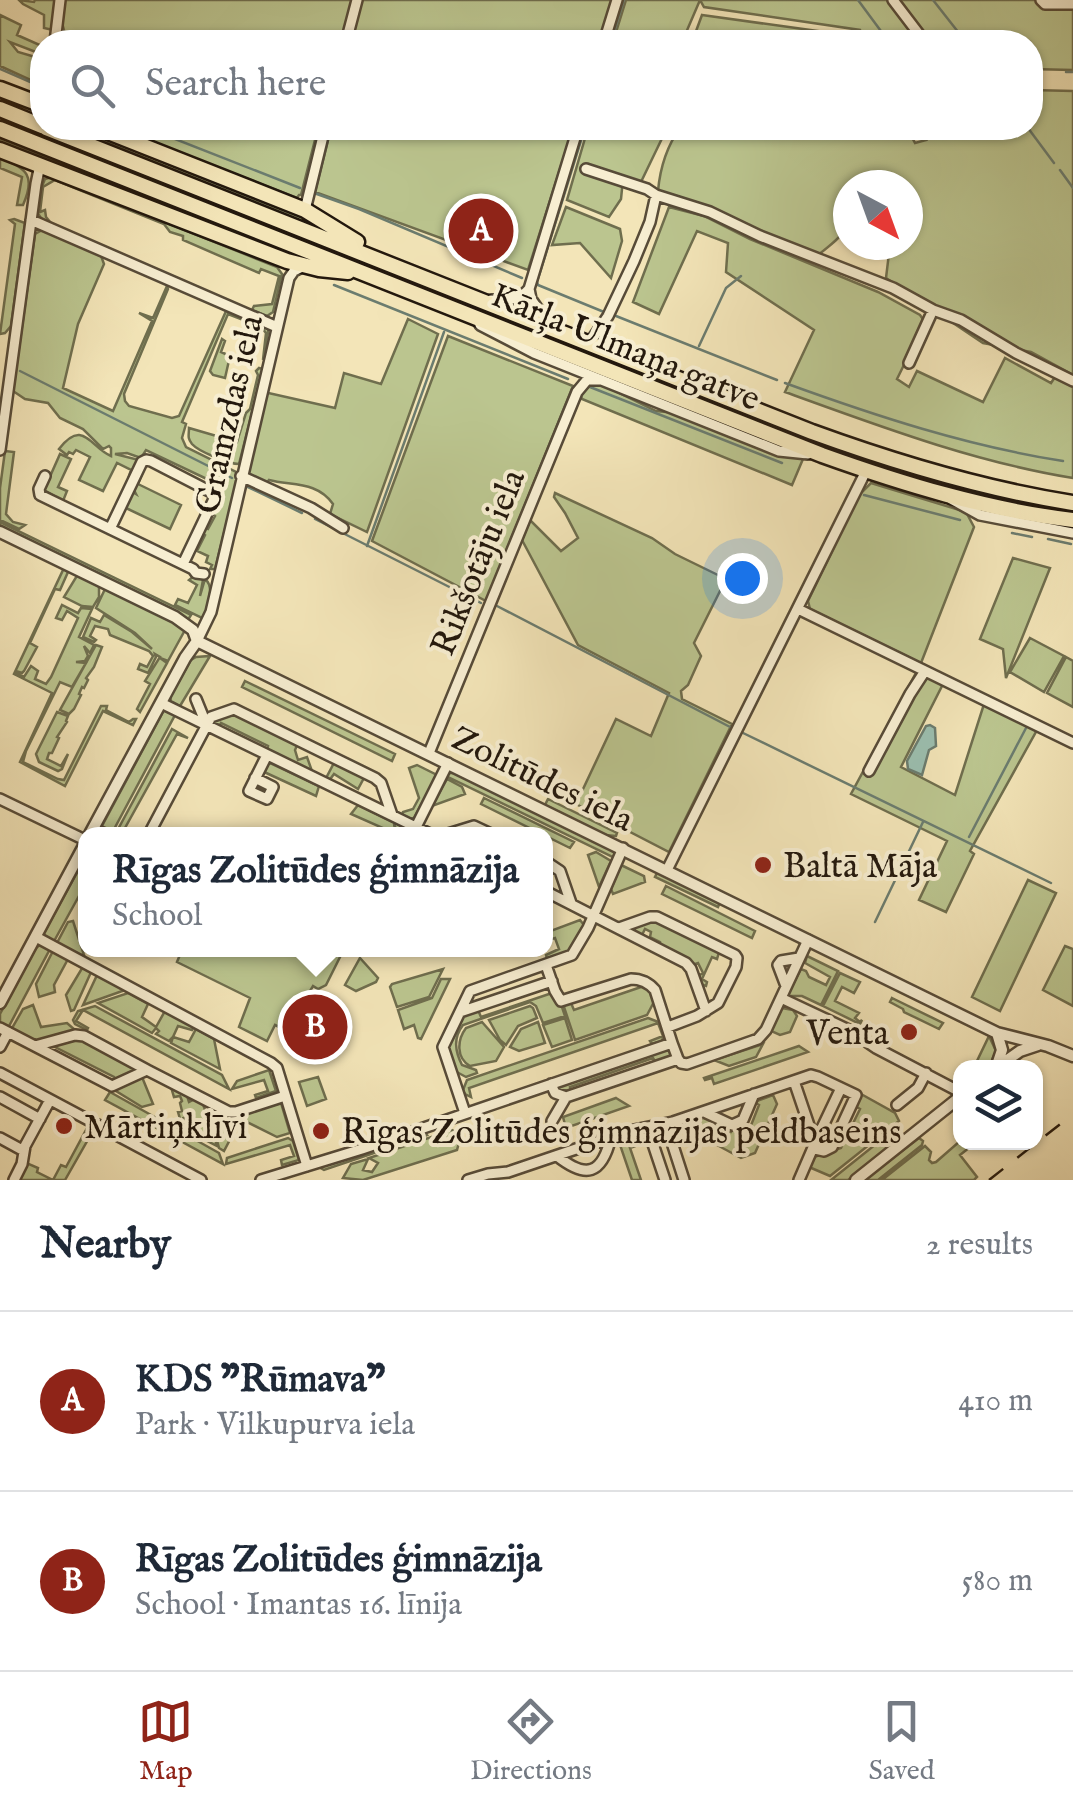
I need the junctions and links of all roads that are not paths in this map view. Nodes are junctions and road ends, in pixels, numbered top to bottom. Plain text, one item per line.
1 (60, 0) edge
2 (357, 0) edge
3 (617, 0) edge
4 (893, 0) edge
5 (1041, 0) edge
6 (1073, 4) edge
7 (56, 30) edge
8 (349, 30) edge
9 (608, 30) edge
10 (916, 30) edge
11 (0, 89) edge
12 (30, 101) edge
13 (0, 109) edge
14 (30, 121) edge
15 (0, 129) edge
16 (77, 140) edge
17 (128, 140) edge
18 (322, 140) edge
19 (574, 140) edge
20 (0, 150) edge
21 (40, 166) junction
22 (586, 168) dead end
23 (656, 195) junction
24 (305, 210) junction
25 (31, 220) junction
26 (304, 266) junction
27 (364, 274) junction
28 (437, 282) junction
29 (530, 289) junction
30 (480, 300) junction
31 (932, 310) junction
32 (461, 312) junction
33 (276, 327) junction
34 (553, 330) junction
35 (588, 344) junction
36 (909, 364) dead end
37 (569, 367) junction
38 (602, 380) junction
39 (1073, 382) edge
40 (577, 392) junction
41 (0, 450) edge
42 (822, 456) junction
43 (866, 470) junction
44 (45, 476) dead end
45 (241, 476) junction
46 (940, 492) junction
47 (1073, 502) edge
48 (1073, 520) edge
49 (110, 528) junction
50 (343, 528) dead end
51 (0, 532) edge
52 (1073, 533) edge
53 (183, 564) junction
54 (218, 582) junction
55 (798, 609) junction
56 (197, 641) junction
57 (925, 671) junction
58 (196, 700) dead end
59 (161, 703) junction
60 (207, 726) junction
61 (1073, 743) edge
62 (430, 753) junction
63 (267, 755) junction
64 (448, 763) junction
65 (870, 771) dead end
66 (255, 778) dead end
67 (0, 799) edge
68 (392, 816) junction
69 (93, 827) edge
70 (153, 827) edge
71 (416, 827) joint
72 (78, 833) edge
73 (623, 848) junction
74 (78, 856) edge
75 (553, 867) edge
76 (666, 870) junction
77 (553, 895) edge
78 (571, 904) junction
79 (594, 916) junction
80 (619, 928) junction
81 (36, 937) junction
82 (808, 940) junction
83 (800, 958) junction
84 (546, 965) junction
85 (552, 982) junction
86 (786, 986) junction
87 (782, 998) junction
88 (0, 1003) edge
89 (706, 1010) junction
90 (459, 1012) junction
91 (668, 1027) junction
92 (4, 1030) edge
93 (997, 1033) junction
94 (672, 1042) junction
95 (1039, 1044) junction
96 (35, 1046) junction
97 (0, 1047) edge
98 (1073, 1056) edge
99 (678, 1059) junction
100 (998, 1060) edge
101 (1006, 1060) edge
102 (147, 1070) junction
103 (0, 1073) edge
104 (926, 1073) junction
105 (794, 1081) junction
106 (551, 1084) junction
107 (841, 1088) junction
108 (953, 1090) edge
109 (754, 1094) junction
110 (285, 1096) junction
111 (566, 1097) junction
112 (0, 1098) edge
113 (50, 1100) junction
114 (953, 1100) edge
115 (897, 1105) dead end
116 (704, 1112) junction
117 (466, 1113) junction
118 (40, 1119) junction
119 (552, 1121) dead end
120 (666, 1124) junction
121 (648, 1129) junction
122 (812, 1135) junction
123 (610, 1137) junction
124 (0, 1138) edge
125 (814, 1149) junction
126 (24, 1151) junction
127 (556, 1156) junction
128 (307, 1166) junction
129 (518, 1169) junction
130 (504, 1176) edge
131 (14, 1180) edge
132 (201, 1180) edge
133 (261, 1180) edge
134 (468, 1180) edge
135 (522, 1180) edge
136 (665, 1180) edge
137 (684, 1180) edge
138 (799, 1180) edge
139 (856, 1180) edge

1 - 7 street
2 - 8 street
3 - 9 street
4 - 10 street
5 - 6 street
11 - 12 highway
13 - 14 highway, Kārļa Ulmaņa gatve
15 - 27 highway, Kārļa Ulmaņa gatve
16 - 28 highway, Kārļa Ulmaņa gatve
17 - 24 highway
18 - 24 street
19 - 29 street
20 - 21 highway
21 - 25 street
21 - 26 highway
22 - 23 street
23 - 31 street
23 - 35 street
24 - 28 highway
25 - 33 street
25 - 41 street
26 - 27 highway
26 - 33 street, Gramzdas iela
27 - 32 highway, Kārļa Ulmaņa gatve
28 - 30 highway, Kārļa Ulmaņa gatve
29 - 30 street
29 - 34 street
30 - 34 highway, Kārļa Ulmaņa gatve
31 - 36 street
31 - 39 street
32 - 37 street
32 - 42 highway, Kārļa Ulmaņa gatve
33 - 45 street, Gramzdas iela
34 - 35 highway, Kārļa Ulmaņa gatve
35 - 47 highway, Kārļa Ulmaņa gatve
37 - 38 street
37 - 40 street
38 - 40 street
38 - 42 street
40 - 62 street, Rikšotāju iela
42 - 43 highway, Kārļa Ulmaņa gatve
43 - 46 highway, Kārļa Ulmaņa gatve
43 - 55 street
44 - 49 street
45 - 50 street
45 - 54 street, Gramzdas iela
46 - 48 highway, Kārļa Ulmaņa gatve
46 - 52 street
49 - 53 street
49 - 53 street
51 - 56 street, Zolitūdes iela
53 - 54 street
54 - 56 street, Gramzdas iela
55 - 57 street
55 - 76 street
56 - 59 street, Gramzdas iela
56 - 62 street, Zolitūdes iela
57 - 61 street
57 - 65 street
58 - 60 street
59 - 60 street
59 - 69 street, Gramzdas iela
60 - 63 street
60 - 68 street
60 - 70 street
62 - 64 street, Zolitūdes iela
63 - 66 street
63 - 68 street
64 - 71 street
64 - 73 street, Zolitūdes iela
67 - 72 street
68 - 71 street
73 - 76 street, Zolitūdes iela
73 - 79 street
74 - 81 street, Gramzdas iela
75 - 78 street
76 - 82 street, Zolitūdes iela
77 - 78 street
78 - 79 street
79 - 80 street
79 - 84 street
80 - 89 street
80 - 89 street
81 - 88 street, Gramzdas iela
81 - 110 street
82 - 83 street
82 - 93 street, Zolitūdes iela
83 - 86 street
83 - 86 street
84 - 85 street
84 - 90 street
85 - 90 street
85 - 91 street
86 - 87 street
87 - 99 street
87 - 104 street
89 - 91 street
90 - 117 street
91 - 94 street
92 - 96 street
92 - 97 street
93 - 95 street, Zolitūdes iela
93 - 100 street
94 - 99 street
94 - 106 street
95 - 98 street, Zolitūdes iela
95 - 101 street
96 - 102 street
96 - 102 street
99 - 111 street
102 - 110 street
103 - 113 street
104 - 108 street
104 - 115 street
105 - 107 street
105 - 109 street
105 - 122 street
106 - 111 street
106 - 117 street
107 - 122 street
107 - 125 street
109 - 116 street
109 - 116 street
110 - 128 street
111 - 119 street
112 - 118 street
113 - 118 street
113 - 132 street
114 - 139 street
116 - 120 street
117 - 128 street
118 - 126 street
120 - 121 street
120 - 137 street
121 - 123 street
121 - 136 street
122 - 125 street
123 - 127 street
123 - 127 street
124 - 126 street
125 - 138 street
126 - 131 street
127 - 129 street
128 - 133 street
129 - 130 street
129 - 135 street
130 - 134 street

